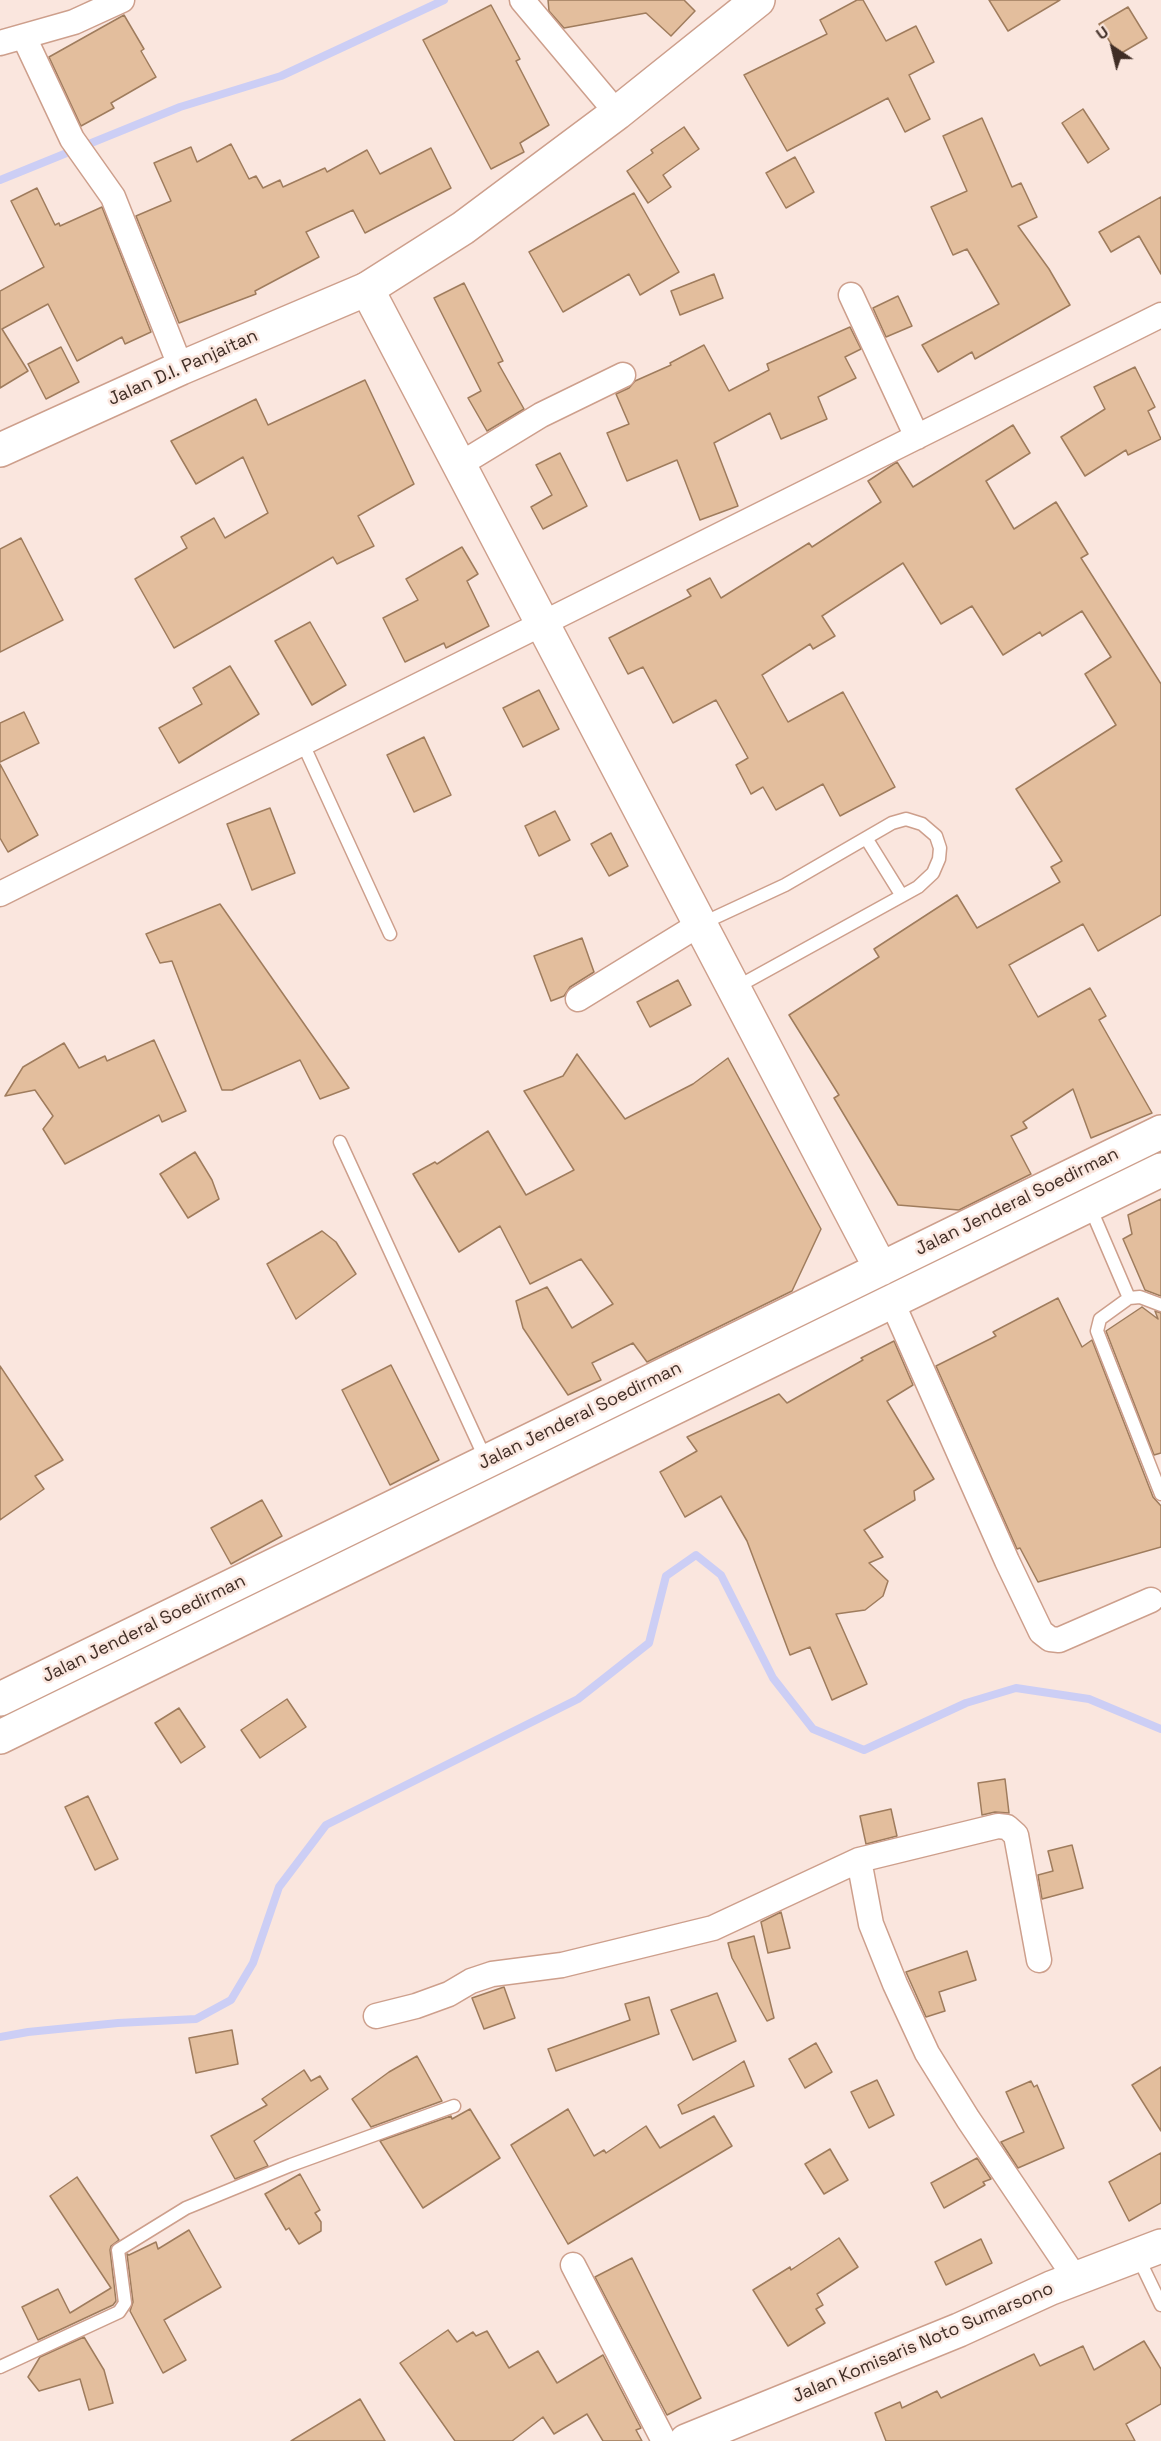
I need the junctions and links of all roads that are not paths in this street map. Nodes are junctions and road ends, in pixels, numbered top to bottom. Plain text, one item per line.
1 (122, 0) edge
2 (522, 0) edge
3 (758, 0) edge
4 (24, 37) junction
5 (0, 43) edge
6 (617, 113) junction
7 (367, 289) junction
8 (851, 295) dead end
9 (1161, 315) edge
10 (181, 368) junction
11 (623, 375) dead end
12 (917, 437) junction
13 (0, 450) edge
14 (459, 465) junction
15 (542, 623) junction
16 (303, 744) junction
17 (866, 838) junction
18 (0, 894) edge
19 (902, 896) junction
20 (700, 924) junction
21 (390, 934) dead end
22 (734, 989) junction
23 (578, 999) dead end
24 (1161, 1132) edge
25 (340, 1142) dead end
26 (1161, 1170) edge
27 (1089, 1206) junction
28 (881, 1269) junction
29 (1129, 1298) junction
30 (892, 1302) junction
31 (1161, 1305) edge
32 (487, 1461) junction
33 (1161, 1494) edge
34 (1151, 1600) dead end
35 (0, 1700) edge
36 (0, 1737) edge
37 (859, 1860) junction
38 (1039, 1960) dead end
39 (376, 2016) dead end
40 (454, 2106) dead end
41 (1149, 2250) edge
42 (573, 2265) dead end
43 (1076, 2279) junction
44 (1161, 2305) edge
45 (0, 2367) edge
46 (664, 2441) edge
47 (686, 2441) edge

1 - 4 street
2 - 6 street
3 - 6 main road, Jalan D.I. Panjaitan
4 - 5 street
4 - 10 street
6 - 7 main road, Jalan D.I. Panjaitan
7 - 10 main road, Jalan D.I. Panjaitan
7 - 14 main road
8 - 12 street
9 - 12 street
10 - 13 main road, Jalan D.I. Panjaitan
11 - 14 street
12 - 15 street
14 - 15 main road
15 - 16 street
15 - 20 main road
16 - 18 street
16 - 21 lane
17 - 19 lane
17 - 19 lane
17 - 20 lane
19 - 22 lane
20 - 22 main road
20 - 23 street
22 - 28 main road
24 - 28 main road, Jalan Jenderal Soedirman
25 - 32 lane
26 - 27 main road, Jalan Jenderal Soedirman
27 - 29 lane
27 - 30 main road, Jalan Jenderal Soedirman
28 - 32 main road, Jalan Jenderal Soedirman
29 - 31 lane
29 - 33 lane
30 - 34 street
30 - 36 main road, Jalan Jenderal Soedirman
32 - 35 main road, Jalan Jenderal Soedirman
37 - 38 street
37 - 39 street
37 - 43 street
40 - 45 lane
41 - 43 main road, Jalan Komisaris Noto Sumarsono
41 - 44 lane
42 - 46 street
43 - 47 main road, Jalan Komisaris Noto Sumarsono

